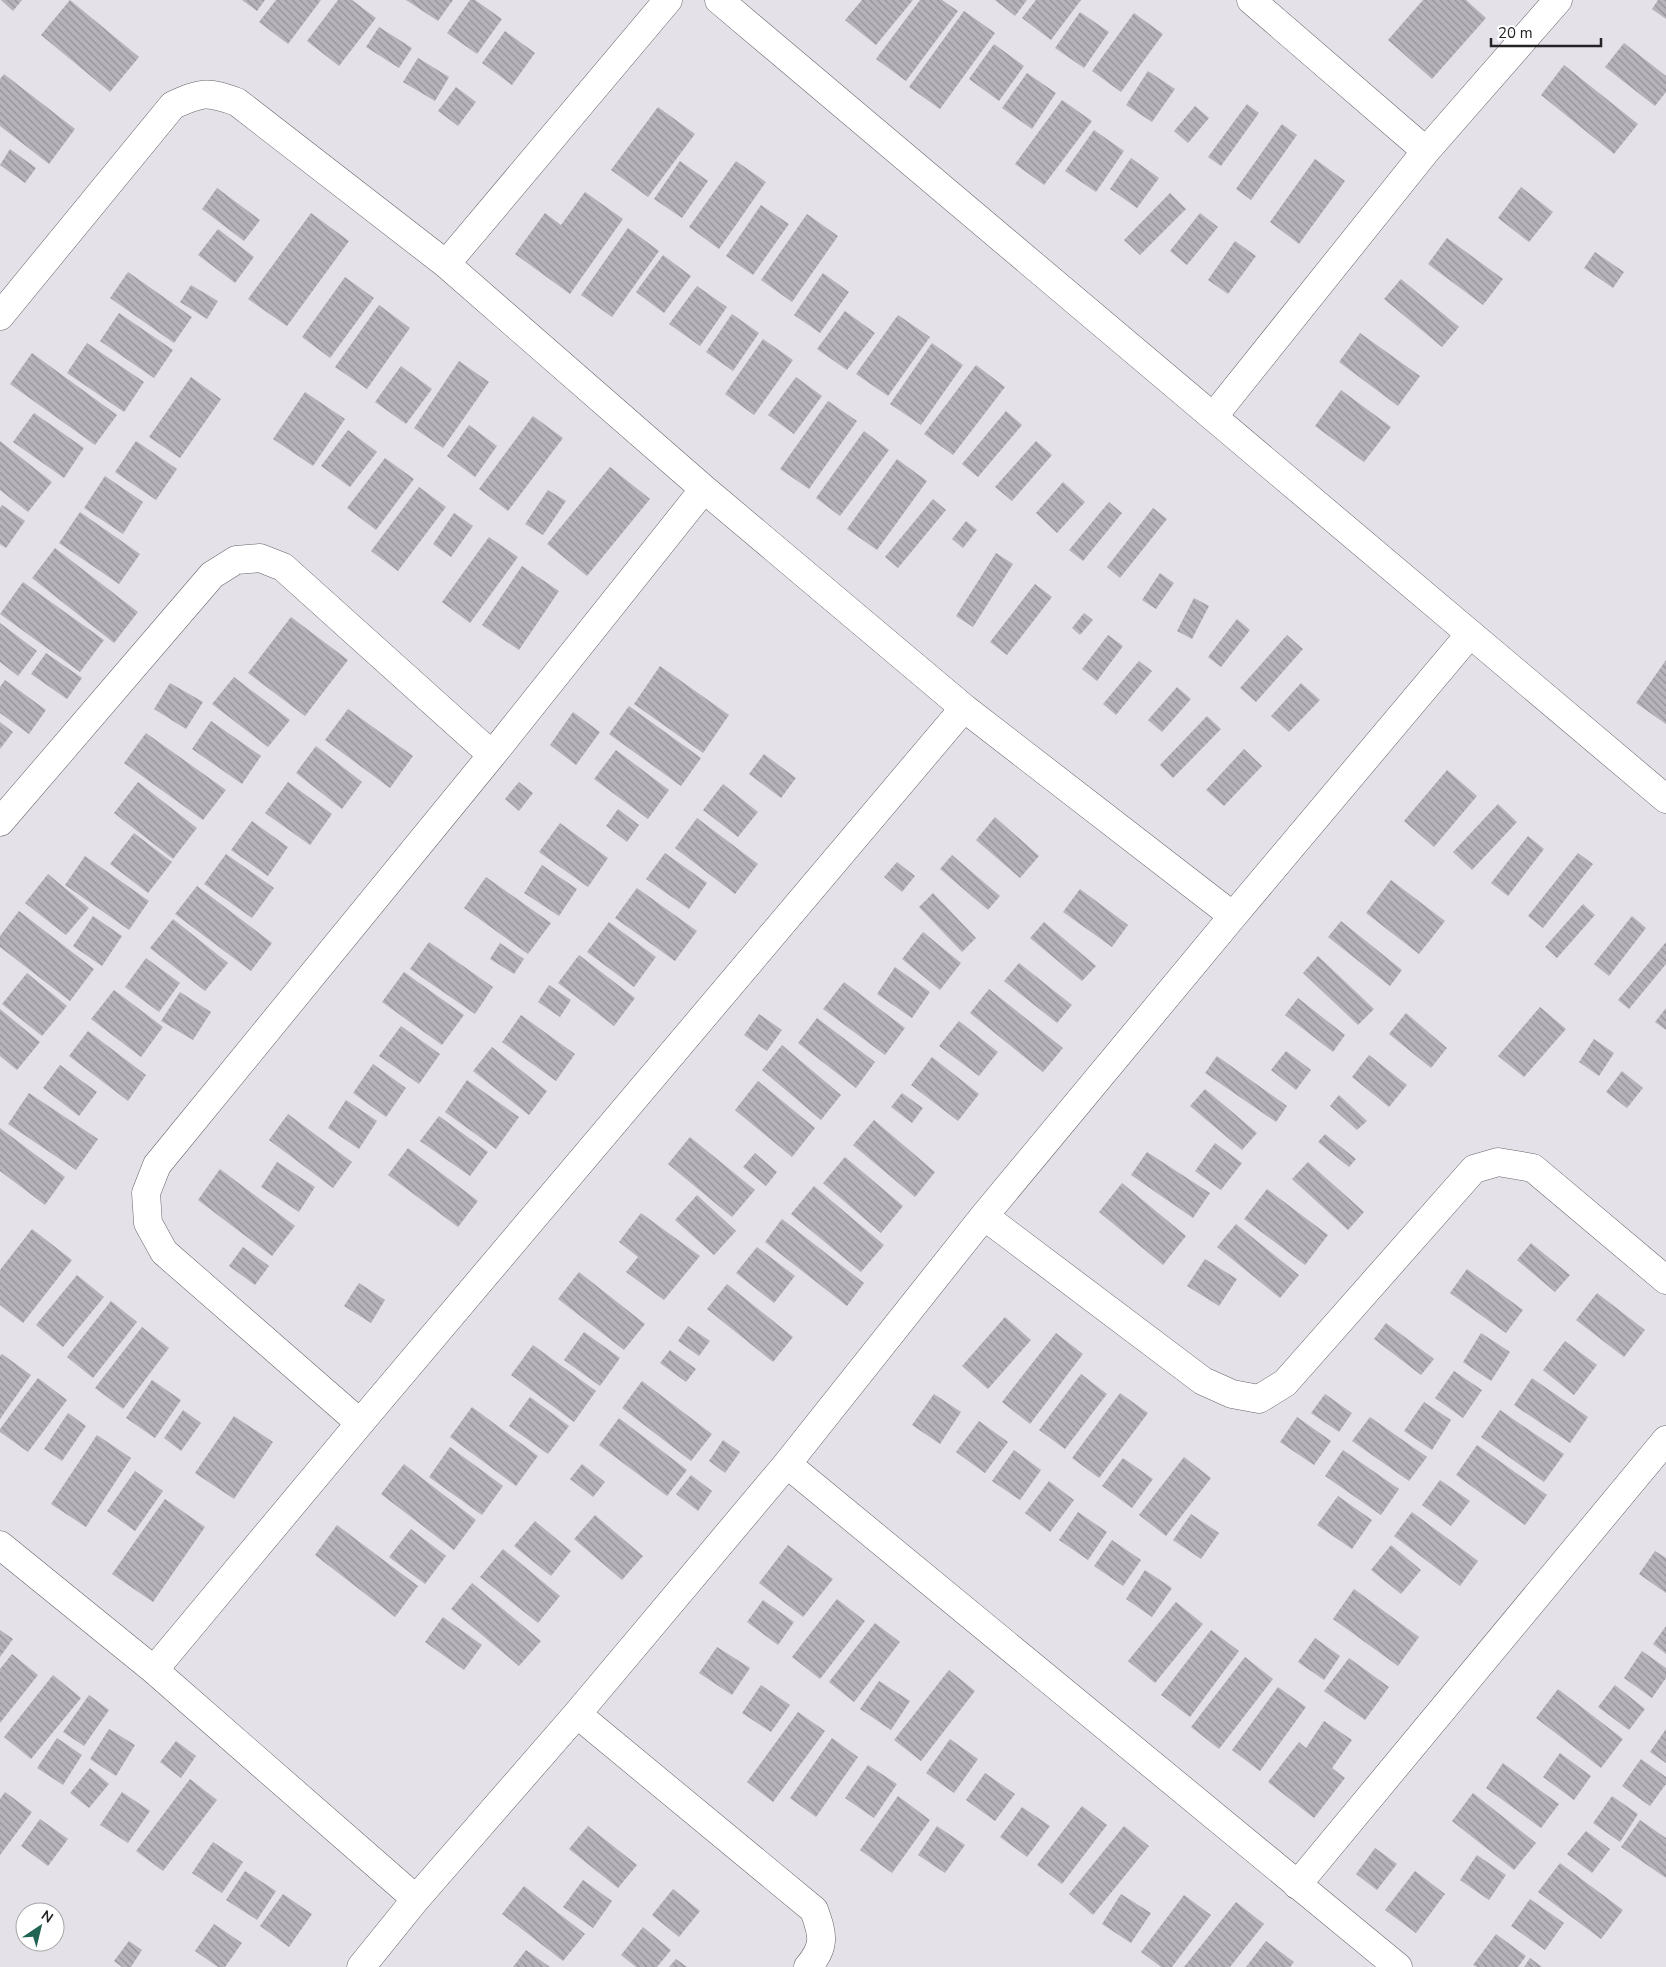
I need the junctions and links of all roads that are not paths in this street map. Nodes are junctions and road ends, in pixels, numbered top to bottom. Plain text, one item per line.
1 (668, 0) edge
2 (719, 0) edge
3 (1251, 0) edge
4 (1558, 0) edge
5 (1426, 151) junction
6 (446, 264) junction
7 (0, 316) edge
8 (1213, 417) junction
9 (704, 489) junction
10 (1470, 634) junction
11 (964, 708) junction
12 (492, 755) junction
13 (1666, 799) edge
14 (0, 822) edge
15 (1233, 916) junction
16 (984, 1216) junction
17 (1666, 1280) edge
18 (360, 1423) junction
19 (1666, 1440) edge
20 (787, 1464) junction
21 (0, 1545) edge
22 (154, 1670) junction
23 (577, 1714) junction
24 (1298, 1885) junction
25 (416, 1899) junction
26 (361, 1967) edge
27 (808, 1967) edge
28 (1398, 1967) edge

1 - 6 street
2 - 8 street
3 - 5 street
4 - 5 street
5 - 8 street
6 - 7 street
6 - 9 street
8 - 10 street
9 - 11 street
9 - 12 street
10 - 13 street
10 - 15 street
11 - 15 street
11 - 18 street
12 - 14 street
12 - 18 street
15 - 16 street
16 - 17 street
16 - 20 street
18 - 22 street
19 - 24 street
20 - 23 street
20 - 24 street
21 - 22 street
22 - 25 street
23 - 25 street
23 - 27 street
24 - 28 street
25 - 26 street

